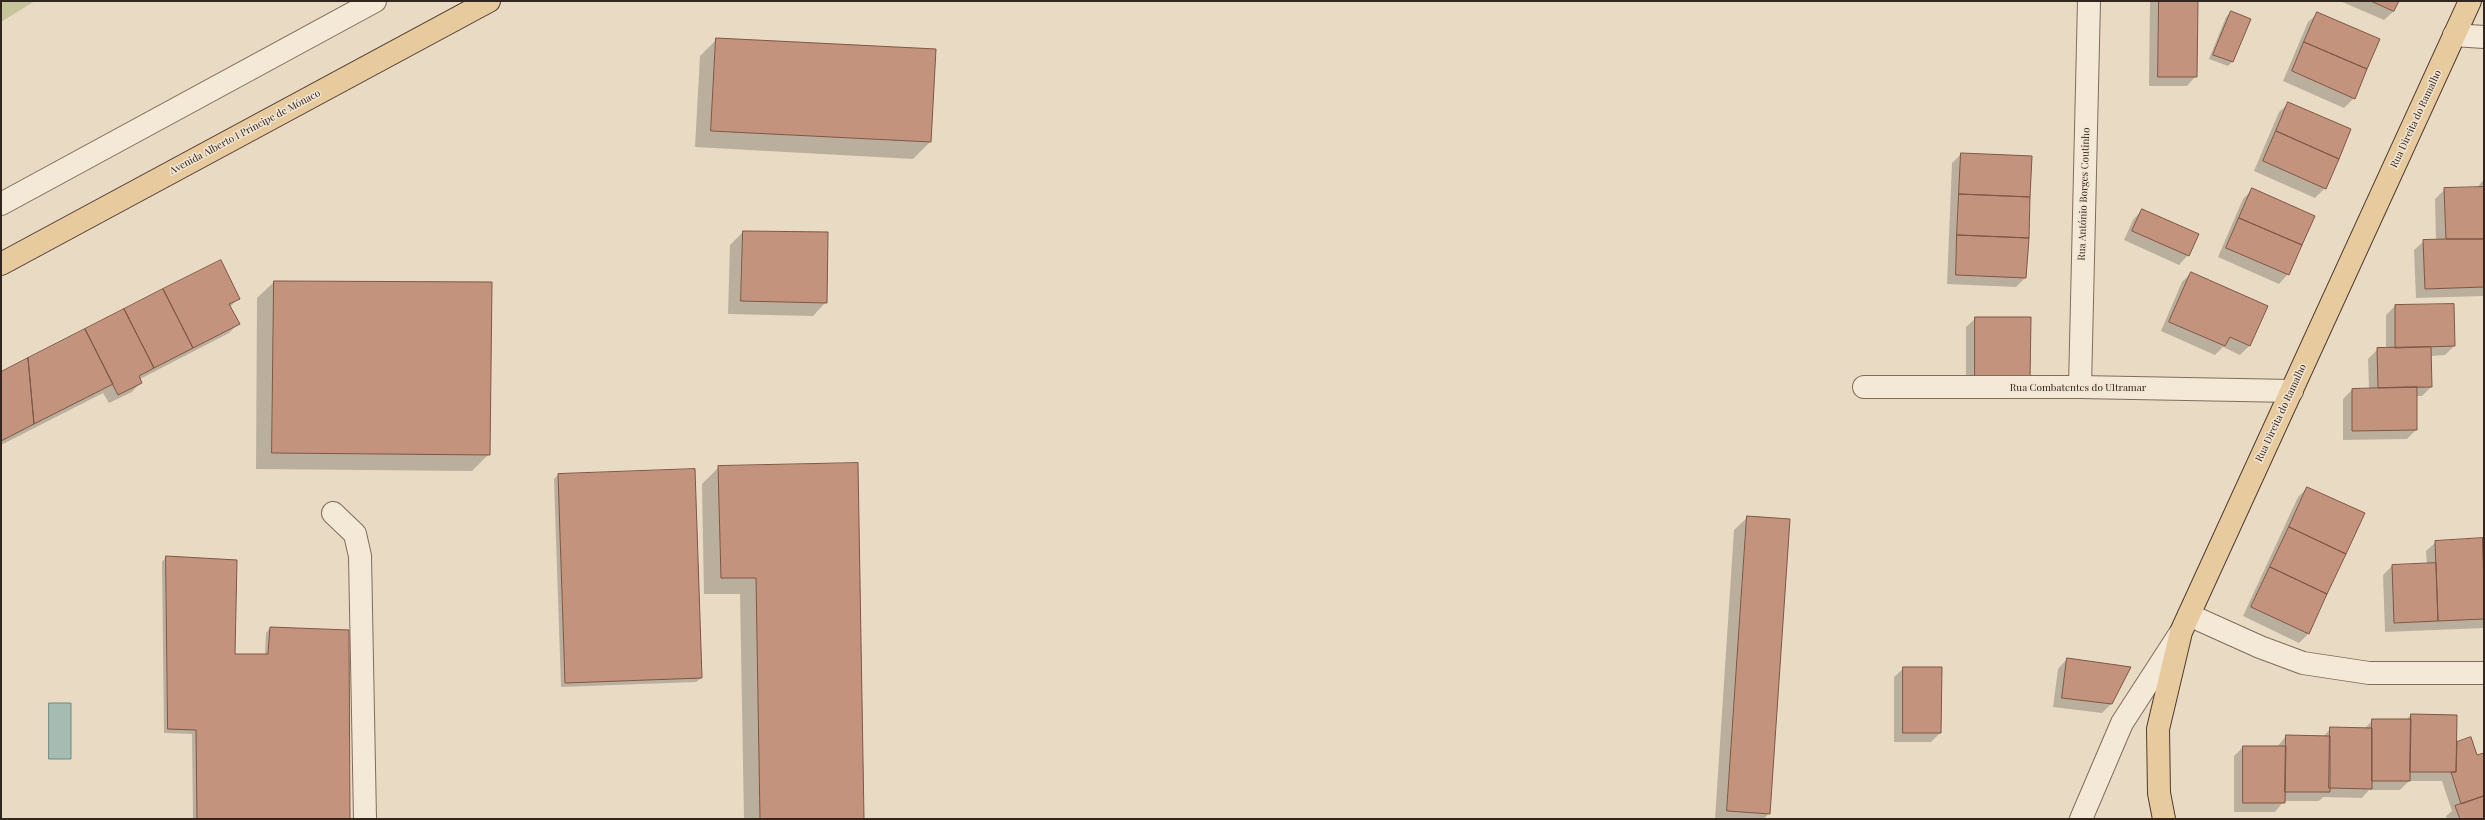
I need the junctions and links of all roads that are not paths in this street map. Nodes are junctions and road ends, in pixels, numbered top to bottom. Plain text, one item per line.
1 (375, 1) edge
2 (489, 1) edge
3 (2090, 1) edge
4 (2470, 1) edge
5 (2454, 35) junction
6 (2484, 37) edge
7 (1, 204) edge
8 (1, 264) edge
9 (1864, 387) dead end
10 (2080, 387) junction
11 (2292, 391) junction
12 (333, 513) dead end
13 (2185, 623) junction
14 (2484, 673) edge
15 (365, 819) edge
16 (2081, 819) edge
17 (2164, 819) edge

1 - 7 street
2 - 8 main road, Avenida Alberto I Príncipe de Mónaco
3 - 10 street, Rua António Borges Coutinho
4 - 5 main road, Rua Direita do Ramalho
5 - 6 street
5 - 11 main road, Rua Direita do Ramalho
9 - 10 street, Rua Combatentes do Ultramar
10 - 11 street, Rua Combatentes do Ultramar
11 - 13 main road, Rua Direita do Ramalho
12 - 15 street
13 - 14 street
13 - 16 street, Rua Direita do Ramalho
13 - 17 main road

